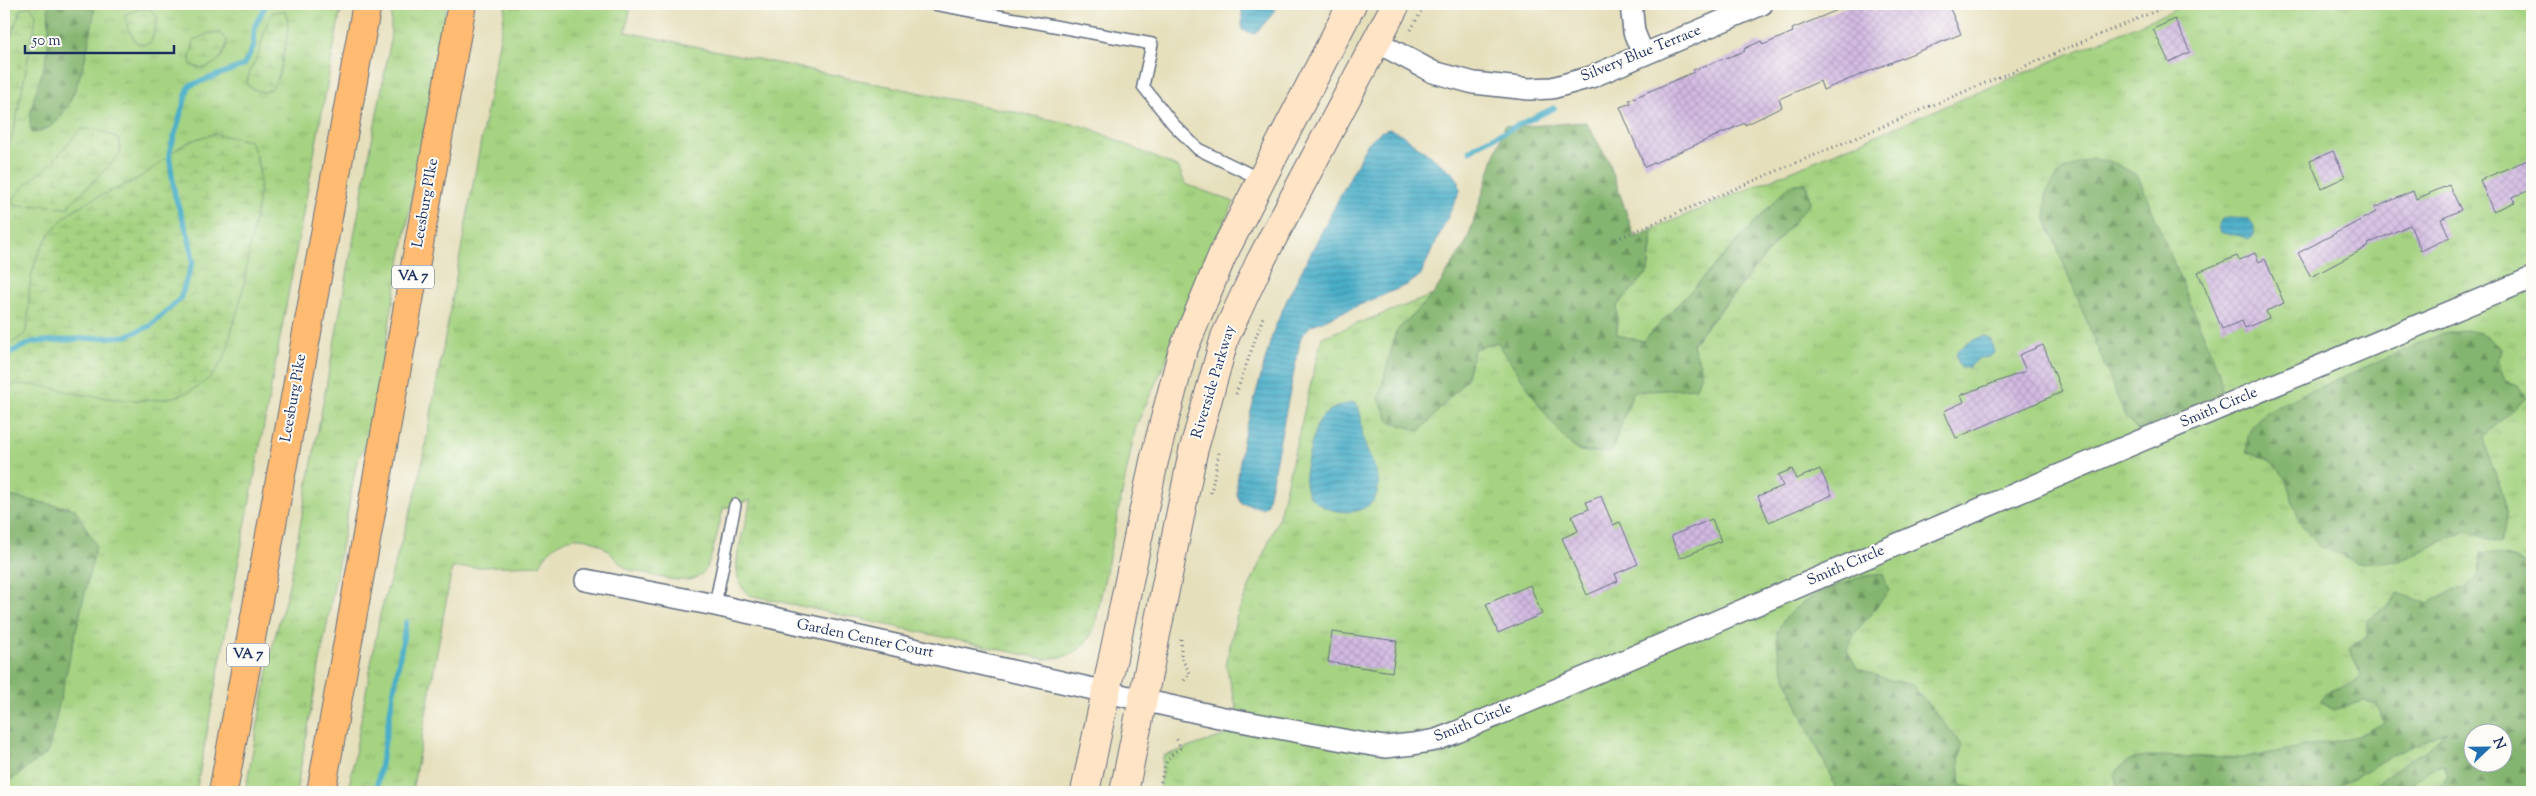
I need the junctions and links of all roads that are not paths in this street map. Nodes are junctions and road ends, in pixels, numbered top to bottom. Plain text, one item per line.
1 (367, 4) edge
2 (934, 4) edge
3 (1352, 4) edge
4 (1396, 4) edge
5 (1630, 4) edge
6 (1762, 4) edge
7 (461, 9) edge
8 (1386, 47) junction
9 (1643, 54) junction
10 (1260, 180) junction
11 (2532, 278) edge
12 (735, 505) dead end
13 (586, 580) dead end
14 (715, 606) junction
15 (1107, 692) junction
16 (1143, 699) junction
17 (223, 792) edge
18 (321, 792) edge
19 (1085, 792) edge
20 (1124, 792) edge

1 - 17 highway, Leesburg Pike / VA 7
2 - 10 lane
3 - 10 main road
4 - 8 main road, Riverside Parkway
5 - 9 street
6 - 9 street, Silvery Blue Terrace
7 - 18 highway, Leesburg PIke / VA 7
8 - 9 street, Silvery Blue Terrace
8 - 16 main road, Riverside Parkway
10 - 15 main road
11 - 16 street, Smith Circle
12 - 14 lane
13 - 14 street, Garden Center Court
14 - 15 street, Garden Center Court
15 - 16 street, Garden Center Court
15 - 19 main road
16 - 20 main road, Riverside Parkway

